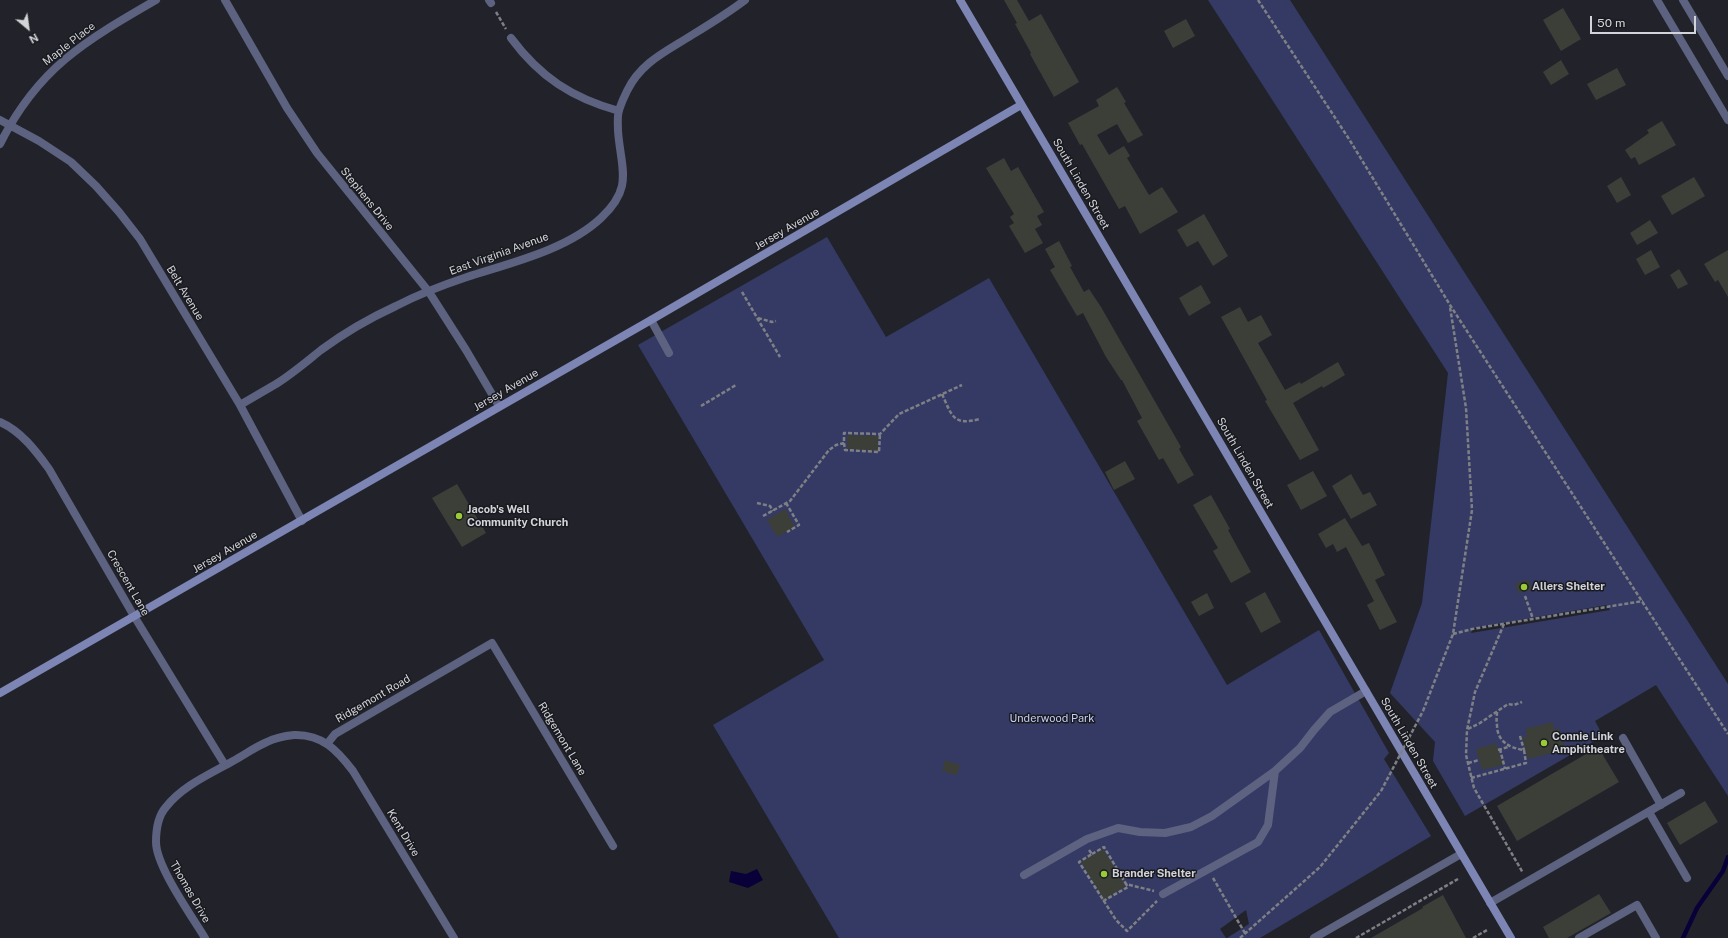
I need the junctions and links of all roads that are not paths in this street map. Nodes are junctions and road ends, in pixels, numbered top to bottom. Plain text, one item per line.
1 (156, 0) edge
2 (225, 0) edge
3 (745, 0) edge
4 (960, 0) edge
5 (1657, 0) edge
6 (1683, 0) edge
7 (511, 38) road end
8 (1728, 76) edge
9 (1021, 105) junction
10 (619, 111) junction
11 (0, 120) edge
12 (1728, 120) edge
13 (9, 125) junction
14 (0, 144) edge
15 (428, 292) junction
16 (651, 320) junction
17 (669, 353) dead end
18 (240, 405) junction
19 (499, 406) junction
20 (0, 422) edge
21 (302, 521) junction
22 (134, 616) junction
23 (492, 643) joint
24 (1366, 691) junction
25 (0, 693) edge
26 (1623, 738) dead end
27 (327, 744) junction
28 (224, 765) junction
29 (1275, 771) junction
30 (1681, 793) dead end
31 (1661, 805) junction
32 (1649, 812) junction
33 (613, 846) dead end
34 (1461, 854) junction
35 (1024, 875) dead end
36 (1687, 878) dead end
37 (1163, 894) road end
38 (1490, 903) junction
39 (205, 938) edge
40 (454, 938) edge
41 (1314, 938) edge
42 (1510, 938) edge
43 (1579, 938) edge
44 (1656, 938) edge

1 - 13 street, Maple Place
2 - 15 street, Stephens Drive
3 - 10 street, East Virginia Avenue
4 - 9 street, South Linden Street
5 - 12 street
6 - 8 street
7 - 10 street
9 - 16 street, Jersey Avenue
9 - 24 street, South Linden Street
10 - 15 street, East Virginia Avenue
11 - 13 street, Belt Avenue
13 - 14 street, Maple Place
13 - 18 street, Belt Avenue
15 - 18 street, East Virginia Avenue
15 - 19 street, Stephens Drive
16 - 17 street
16 - 19 street, Jersey Avenue
18 - 21 street, Belt Avenue
19 - 21 street, Jersey Avenue
20 - 22 street, Crescent Lane
21 - 22 street, Jersey Avenue
22 - 25 street, Jersey Avenue
22 - 28 street, Crescent Lane
23 - 27 street, Ridgemont Road
23 - 33 street, Ridgemont Lane
24 - 29 street
24 - 34 street, South Linden Street
26 - 31 street
27 - 28 street
27 - 40 street, Kent Drive
28 - 39 street, Thomas Drive
29 - 35 street
29 - 37 street
30 - 31 street
31 - 32 street
32 - 36 street
32 - 38 street
34 - 38 street, South Linden Street
34 - 41 street
38 - 42 street, South Linden Street
43 - 44 street

